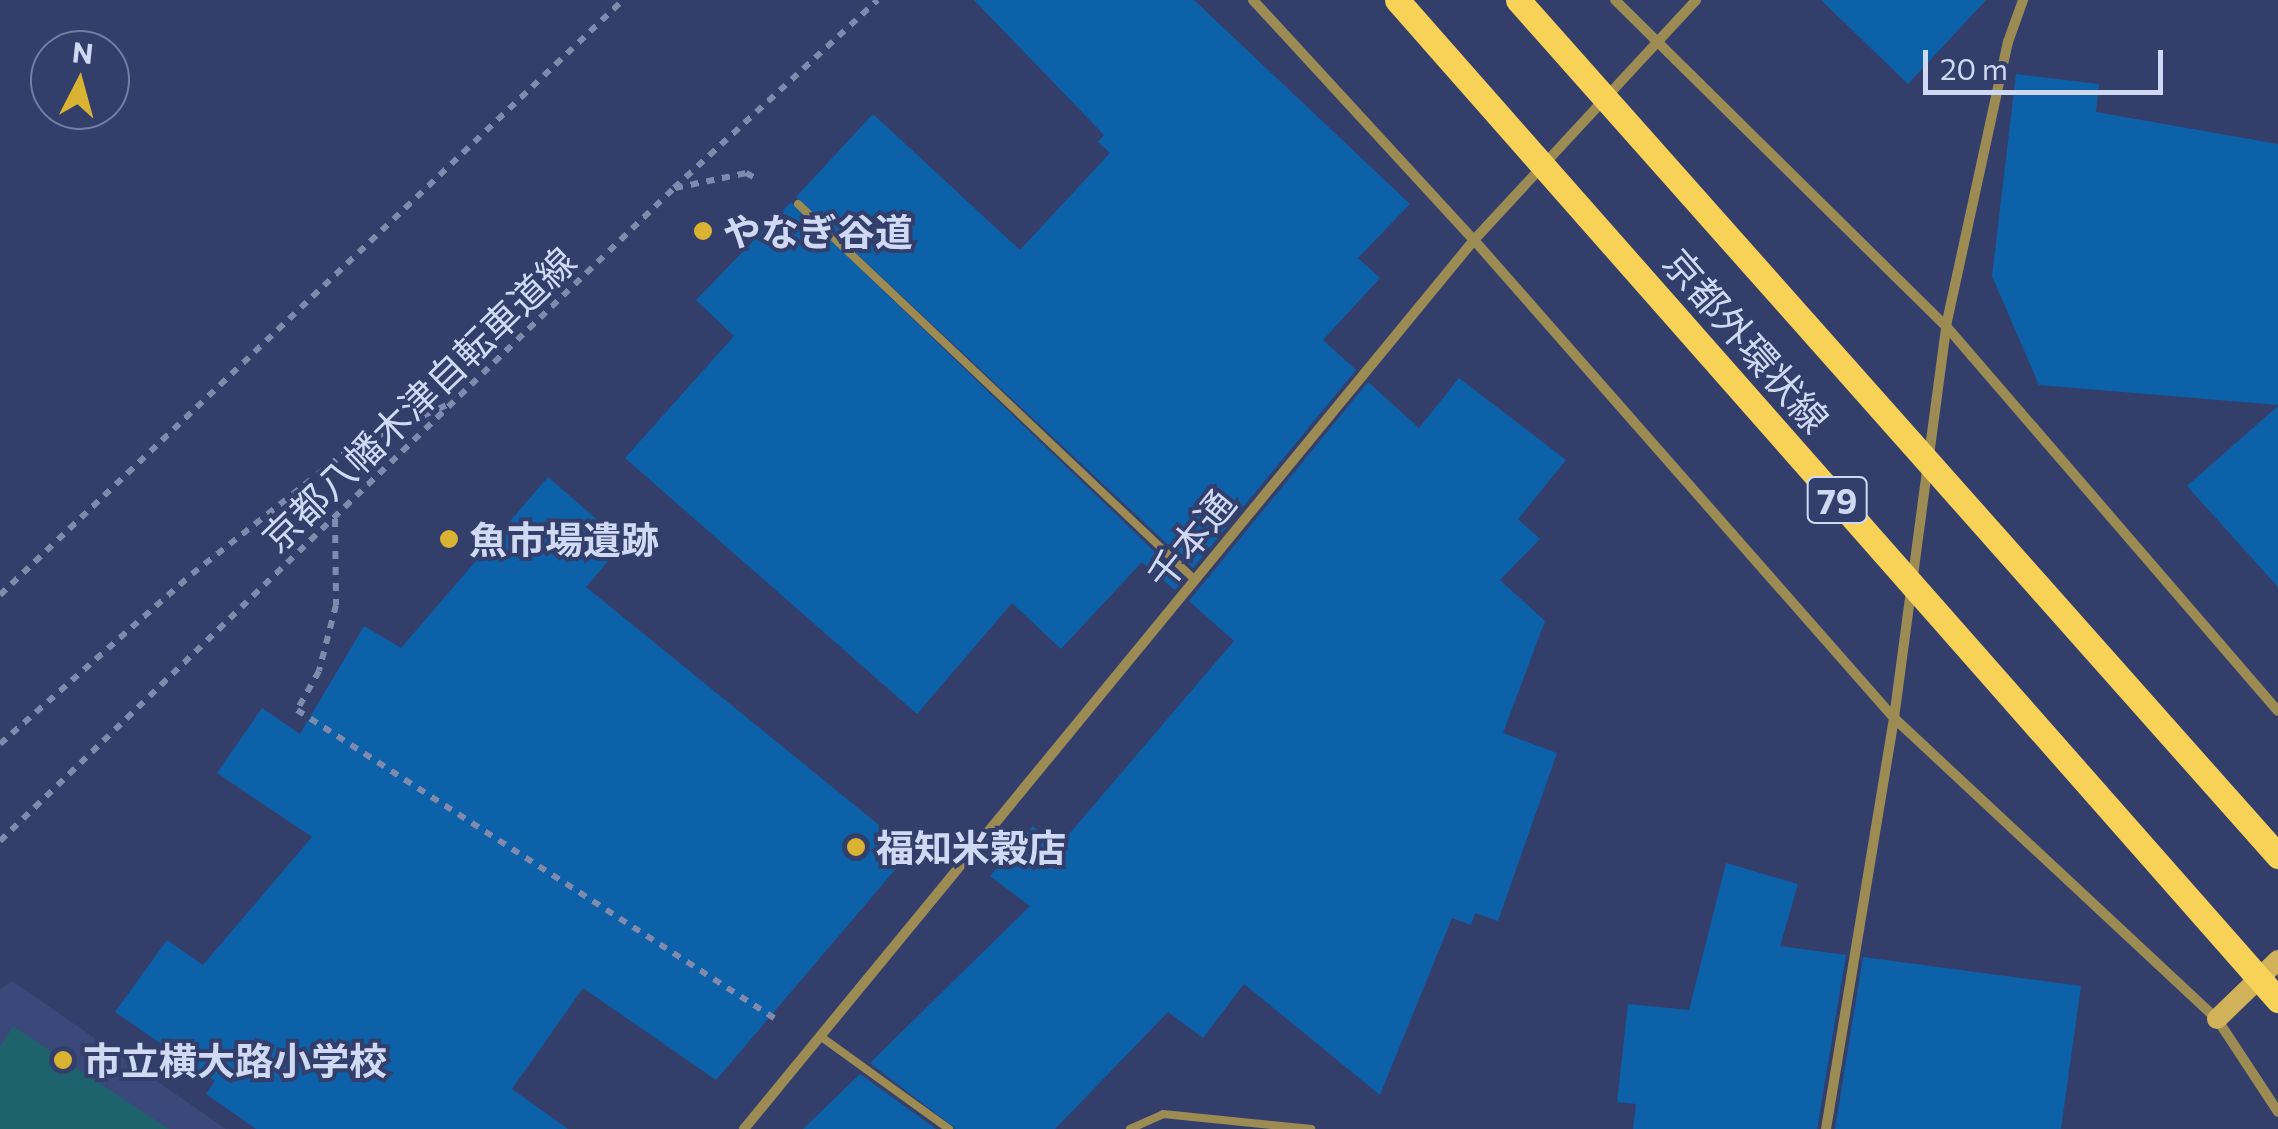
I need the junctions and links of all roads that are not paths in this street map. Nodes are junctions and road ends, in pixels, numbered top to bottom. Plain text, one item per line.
1 (1253, 0) edge
2 (1397, 0) edge
3 (1518, 0) edge
4 (1616, 0) edge
5 (1696, 0) edge
6 (2023, 0) edge
7 (1658, 44) junction
8 (798, 204) road end
9 (1474, 240) junction
10 (1946, 326) junction
11 (1195, 580) junction
12 (2278, 711) edge
13 (1894, 718) junction
14 (2278, 856) edge
15 (2278, 960) edge
16 (2278, 1000) edge
17 (2217, 1019) junction
18 (817, 1040) junction
19 (2278, 1112) edge
20 (744, 1129) edge
21 (949, 1129) edge
22 (1130, 1129) edge
23 (1311, 1129) edge
24 (1826, 1129) edge

1 - 9 street
2 - 16 main road, 京都外環状線 / 79, bridge
3 - 14 main road, 京都外環状線 / 79, bridge
4 - 7 street
5 - 7 street, 千本通
6 - 10 street
7 - 9 street, 千本通
7 - 10 street
8 - 11 lane
9 - 11 street, 千本通
9 - 13 street
10 - 12 street
10 - 13 street
11 - 18 street, 千本通
13 - 17 street
13 - 24 street
15 - 17 street
17 - 19 street
18 - 20 street, 千本通
18 - 21 lane
22 - 23 lane

